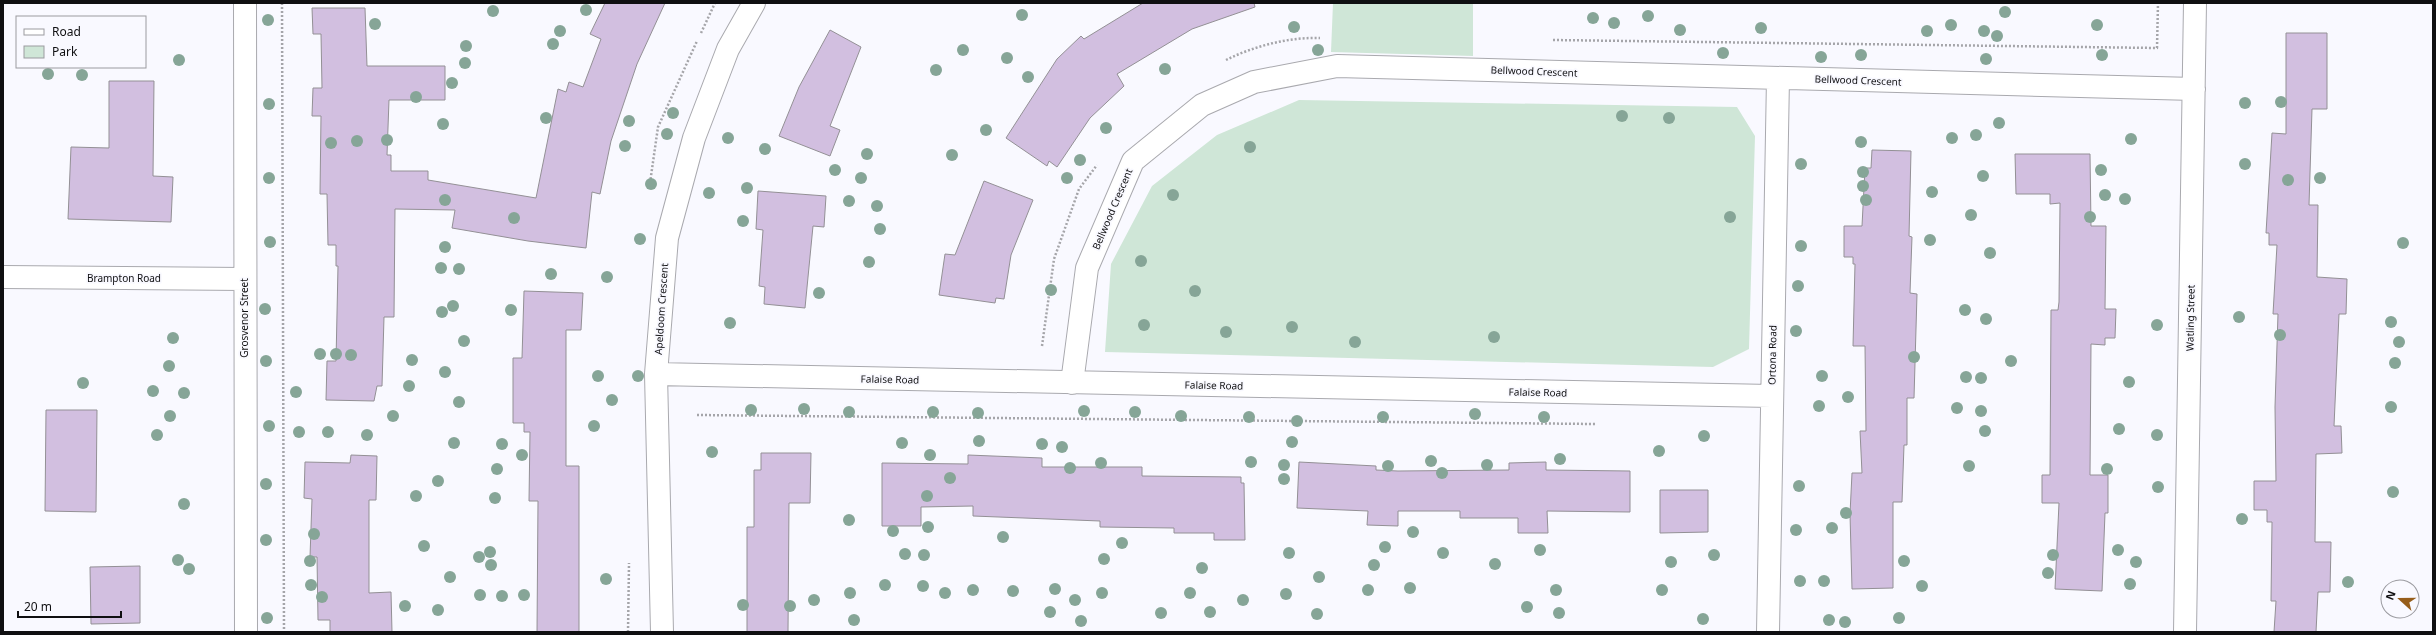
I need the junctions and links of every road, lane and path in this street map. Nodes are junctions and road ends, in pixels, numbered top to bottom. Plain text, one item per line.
1 (244, 3) edge
2 (282, 3) edge
3 (754, 3) edge
4 (2195, 3) edge
5 (1778, 78) junction
6 (2194, 89) junction
7 (3, 277) edge
8 (244, 279) junction
9 (656, 374) junction
10 (1072, 383) junction
11 (1771, 396) junction
12 (697, 415) dead end
13 (1598, 424) dead end
14 (246, 632) edge
15 (284, 632) edge
16 (662, 632) edge
17 (1768, 632) edge
18 (2184, 632) edge

1 - 8 street, Grosvenor Street
2 - 15 path
3 - 9 street, Apeldoom Crescent
4 - 6 street, Watling Street
5 - 6 street, Bellwood Crescent
5 - 10 street, Bellwood Crescent
5 - 11 street, Ortona Road
6 - 18 street, Watling Street
7 - 8 street, Brampton Road
8 - 14 street, Grosvenor Street
9 - 10 street, Falaise Road
9 - 16 street, Apeldoom Crescent
10 - 11 street, Falaise Road
11 - 17 street, Ortona Road
12 - 13 path

